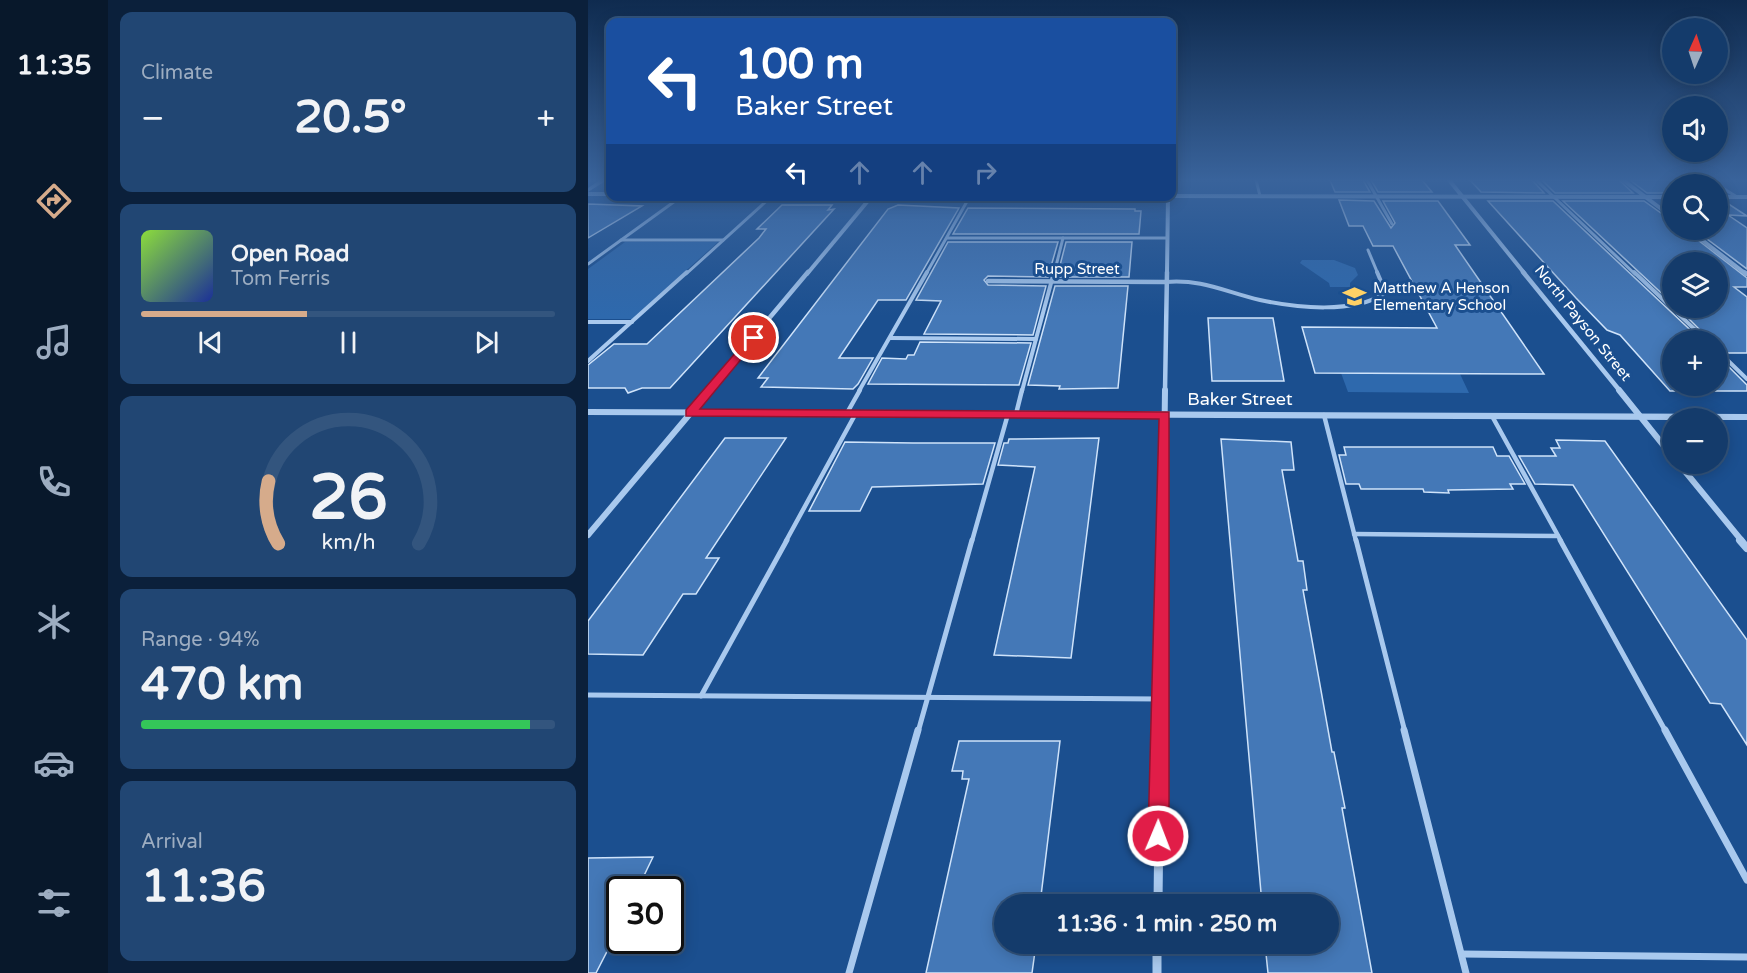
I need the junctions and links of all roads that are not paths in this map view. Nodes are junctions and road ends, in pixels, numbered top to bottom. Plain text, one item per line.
1 (641, 225) edge
2 (739, 225) edge
3 (847, 225) edge
4 (954, 225) edge
5 (1168, 225) edge
6 (1487, 225) edge
7 (1584, 225) edge
8 (947, 238) junction
9 (1064, 238) junction
10 (1167, 238) junction
11 (621, 240) junction
12 (723, 240) junction
13 (1702, 240) edge
14 (1368, 250) dead end
15 (588, 264) edge
16 (1747, 274) edge
17 (988, 281) dead end
18 (1052, 281) junction
19 (1166, 282) junction
20 (588, 322) edge
21 (632, 322) junction
22 (1695, 330) edge
23 (890, 338) junction
24 (1036, 339) junction
25 (588, 361) edge
26 (1728, 361) edge
27 (1747, 379) edge
28 (588, 412) edge
29 (691, 413) junction
30 (852, 413) junction
31 (1012, 414) junction
32 (1165, 415) junction
33 (1323, 415) junction
34 (1492, 416) junction
35 (1641, 416) junction
36 (1747, 417) edge
37 (1662, 443) edge
38 (1687, 474) edge
39 (1354, 534) junction
40 (588, 535) edge
41 (1558, 536) junction
42 (1747, 548) edge
43 (588, 695) edge
44 (701, 696) junction
45 (928, 697) junction
46 (1160, 699) junction
47 (1747, 880) edge
48 (1158, 894) edge
49 (1157, 954) edge
50 (1462, 954) junction
51 (1747, 957) edge
52 (849, 973) edge
53 (1157, 973) edge
54 (1467, 973) edge

1 - 11 lane
2 - 12 lane
3 - 29 street
4 - 8 lane
5 - 10 street
6 - 35 street, North Payson Street
7 - 22 lane
8 - 9 lane
8 - 23 lane
9 - 10 lane
9 - 18 lane
10 - 19 street
11 - 12 lane
11 - 15 lane
12 - 21 lane
13 - 16 street
14 - 19 lane
17 - 18 street, Rupp Street
18 - 19 street, Rupp Street
18 - 24 lane
19 - 32 street
20 - 21 lane
21 - 25 lane
23 - 24 lane
23 - 30 lane
24 - 31 lane
26 - 27 lane
28 - 29 street, Baker Street
29 - 30 street, Baker Street
29 - 40 street
30 - 31 street, Baker Street
30 - 44 lane
31 - 32 street, Baker Street
31 - 45 lane
32 - 33 street, Baker Street
32 - 46 street
33 - 34 street, Baker Street
33 - 39 lane
34 - 35 street, Baker Street
34 - 41 lane
35 - 36 street, Baker Street
35 - 37 street, North Payson Street
38 - 42 street
39 - 41 lane
39 - 50 lane
41 - 47 lane
43 - 44 lane
44 - 45 lane
45 - 46 lane
45 - 52 lane
46 - 48 street
49 - 53 street
50 - 51 lane
50 - 54 lane

